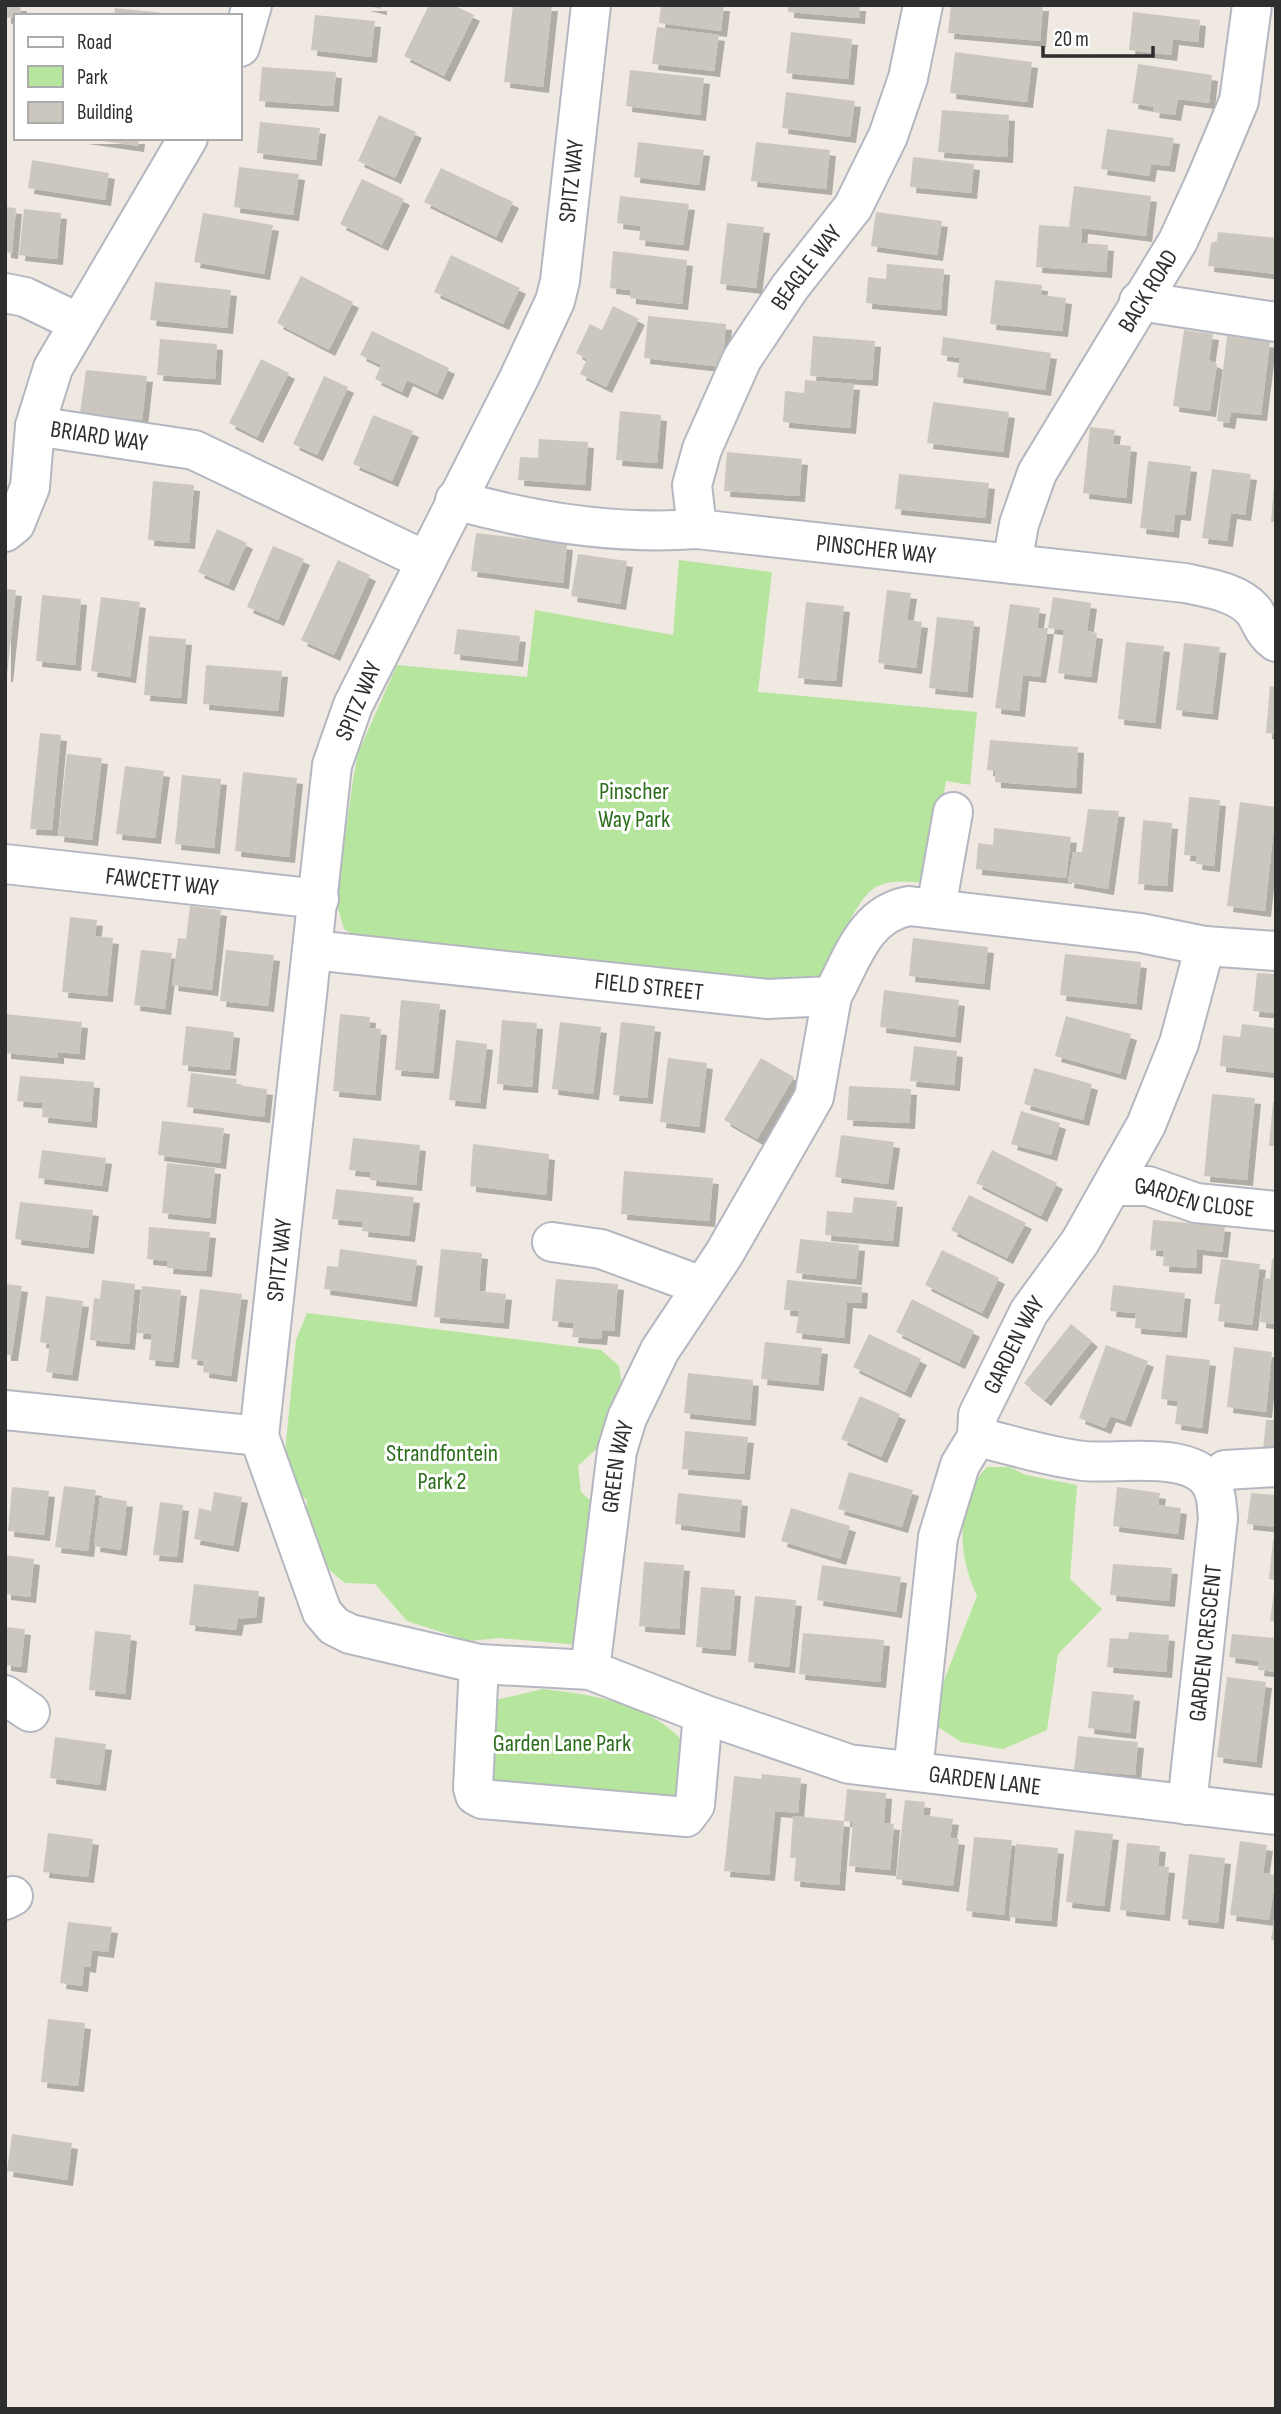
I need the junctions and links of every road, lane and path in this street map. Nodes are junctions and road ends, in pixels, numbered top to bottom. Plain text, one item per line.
1 (252, 5) edge
2 (591, 5) edge
3 (923, 5) edge
4 (1252, 5) edge
5 (242, 40) edge
6 (187, 140) edge
7 (5, 293) edge
8 (1139, 301) junction
9 (79, 323) junction
10 (1276, 323) edge
11 (35, 426) junction
12 (456, 500) junction
13 (697, 529) junction
14 (5, 532) edge
15 (424, 561) junction
16 (1012, 564) junction
17 (1276, 642) edge
18 (953, 812) dead end
19 (5, 864) edge
20 (319, 899) junction
21 (936, 908) junction
22 (1205, 946) junction
23 (313, 950) junction
24 (1276, 951) edge
25 (832, 996) junction
26 (1112, 1186) junction
27 (1276, 1211) edge
28 (552, 1241) dead end
29 (702, 1286) junction
30 (5, 1410) edge
31 (259, 1436) junction
32 (977, 1437) junction
33 (1276, 1467) edge
34 (1209, 1482) junction
35 (350, 1634) joint
36 (480, 1664) junction
37 (590, 1670) junction
38 (703, 1714) junction
39 (913, 1771) junction
40 (1187, 1805) junction
41 (1276, 1815) edge

1 - 5 street
2 - 12 street, SPITZ WAY
3 - 13 street, BEAGLE WAY
4 - 8 street, BACK ROAD
6 - 9 street, BRIARD WAY
7 - 9 street
8 - 10 street
8 - 16 street, BACK ROAD
9 - 11 street, BRIARD WAY
11 - 14 street
11 - 15 street, BRIARD WAY
12 - 13 street, PINSCHER WAY
12 - 15 street, SPITZ WAY
13 - 16 street, PINSCHER WAY
15 - 20 street, SPITZ WAY
16 - 17 street, PINSCHER WAY
18 - 21 street
19 - 20 street, FAWCETT WAY
20 - 23 street, SPITZ WAY
21 - 22 street
21 - 25 street
22 - 24 street
22 - 26 street, GARDEN WAY
23 - 25 street, FIELD STREET
23 - 31 street, SPITZ WAY
25 - 29 street, GREEN WAY
26 - 27 street, GARDEN CLOSE
26 - 32 street, GARDEN WAY
28 - 29 street
29 - 37 street, GREEN WAY
30 - 31 street
31 - 35 street, SPITZ WAY
32 - 34 street
32 - 39 street, GARDEN WAY
33 - 34 street
34 - 40 street, GARDEN CRESCENT
35 - 36 street, GARDEN LANE
36 - 37 street, GARDEN LANE
36 - 38 street
37 - 38 street, GARDEN LANE
38 - 39 street, GARDEN LANE
39 - 40 street, GARDEN LANE
40 - 41 street, GARDEN LANE

